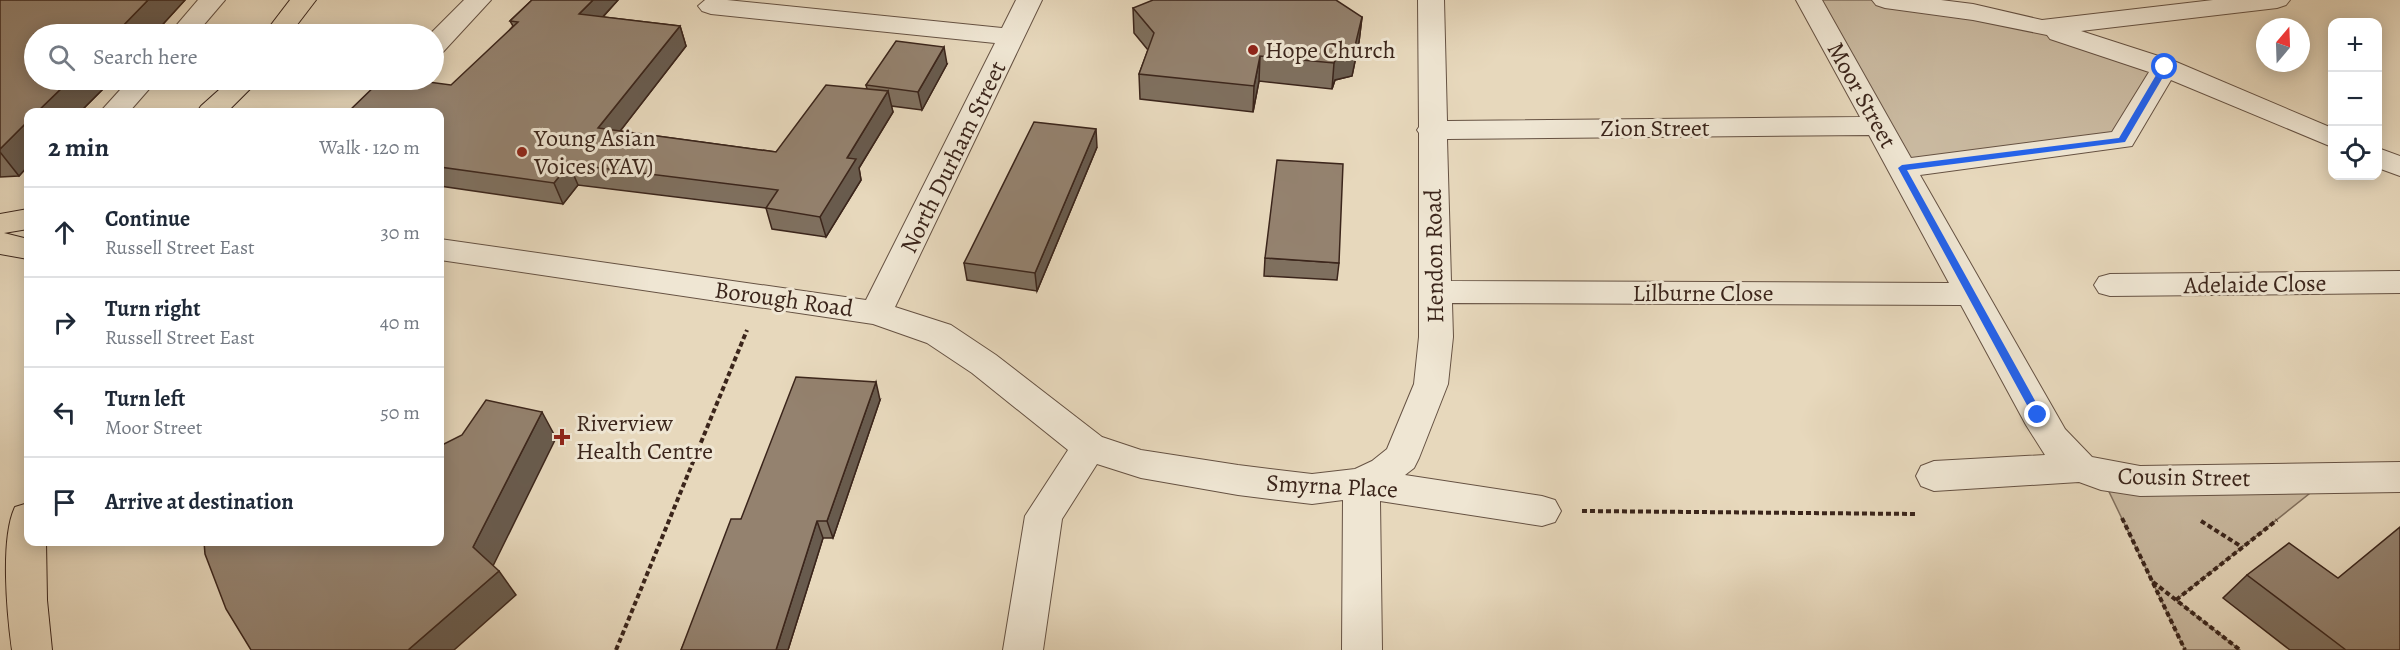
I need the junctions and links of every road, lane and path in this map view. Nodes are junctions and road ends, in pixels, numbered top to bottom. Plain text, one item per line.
1 (212, 0) edge
2 (303, 0) edge
3 (478, 0) edge
4 (1029, 0) edge
5 (1431, 0) edge
6 (1809, 0) edge
7 (2021, 0) edge
8 (2277, 0) edge
9 (1899, 1) edge
10 (711, 6) dead end
11 (191, 24) edge
12 (285, 24) edge
13 (2042, 28) junction
14 (444, 36) edge
15 (1012, 37) junction
16 (2165, 67) junction
17 (134, 90) edge
18 (235, 90) edge
19 (242, 90) edge
20 (118, 108) edge
21 (215, 108) edge
22 (237, 108) edge
23 (1879, 126) junction
24 (1431, 130) junction
25 (2328, 136) edge
26 (2382, 159) edge
27 (2400, 167) edge
28 (1902, 168) junction
29 (444, 251) edge
30 (2400, 282) edge
31 (2110, 285) dead end
32 (1435, 292) junction
33 (1971, 294) junction
34 (761, 296) junction
35 (876, 313) junction
36 (1089, 447) junction
37 (2090, 471) junction
38 (1934, 476) dead end
39 (2400, 477) edge
40 (2329, 478) junction
41 (1361, 483) junction
42 (1542, 511) joint
43 (1918, 514) dead end
44 (26, 546) edge
45 (2152, 582) junction
46 (2176, 600) junction
47 (32, 650) edge
48 (616, 650) edge
49 (1023, 650) edge
50 (1362, 650) edge
51 (2185, 650) edge
52 (2240, 650) edge

1 - 11 street
2 - 12 main road
3 - 14 street
4 - 15 street, North Durham Street
5 - 24 street, Hendon Road
6 - 23 street, Moor Street
7 - 13 street
8 - 13 street
9 - 13 street
10 - 15 street
13 - 16 street
15 - 35 street, North Durham Street
16 - 25 street
16 - 28 street
17 - 20 street
18 - 21 main road
19 - 22 main road
23 - 24 street, Zion Street
23 - 28 street, Moor Street
24 - 32 street, Hendon Road
26 - 27 street
28 - 33 street, Moor Street
29 - 34 street, Borough Road
30 - 31 street, Adelaide Close
32 - 33 street, Lilburne Close
32 - 41 street, Hendon Road
33 - 37 street, Moor Street
34 - 35 street, Borough Road
34 - 48 path
35 - 36 street, Borough Road
36 - 41 street, Smyrna Place
36 - 49 street
37 - 38 street, Cousin Street
37 - 40 street, Cousin Street
37 - 45 path
39 - 40 street, Cousin Street
40 - 46 path
41 - 42 street, Smyrna Place
41 - 50 street
42 - 43 path
44 - 47 main road
45 - 46 path
45 - 51 path
46 - 52 path

